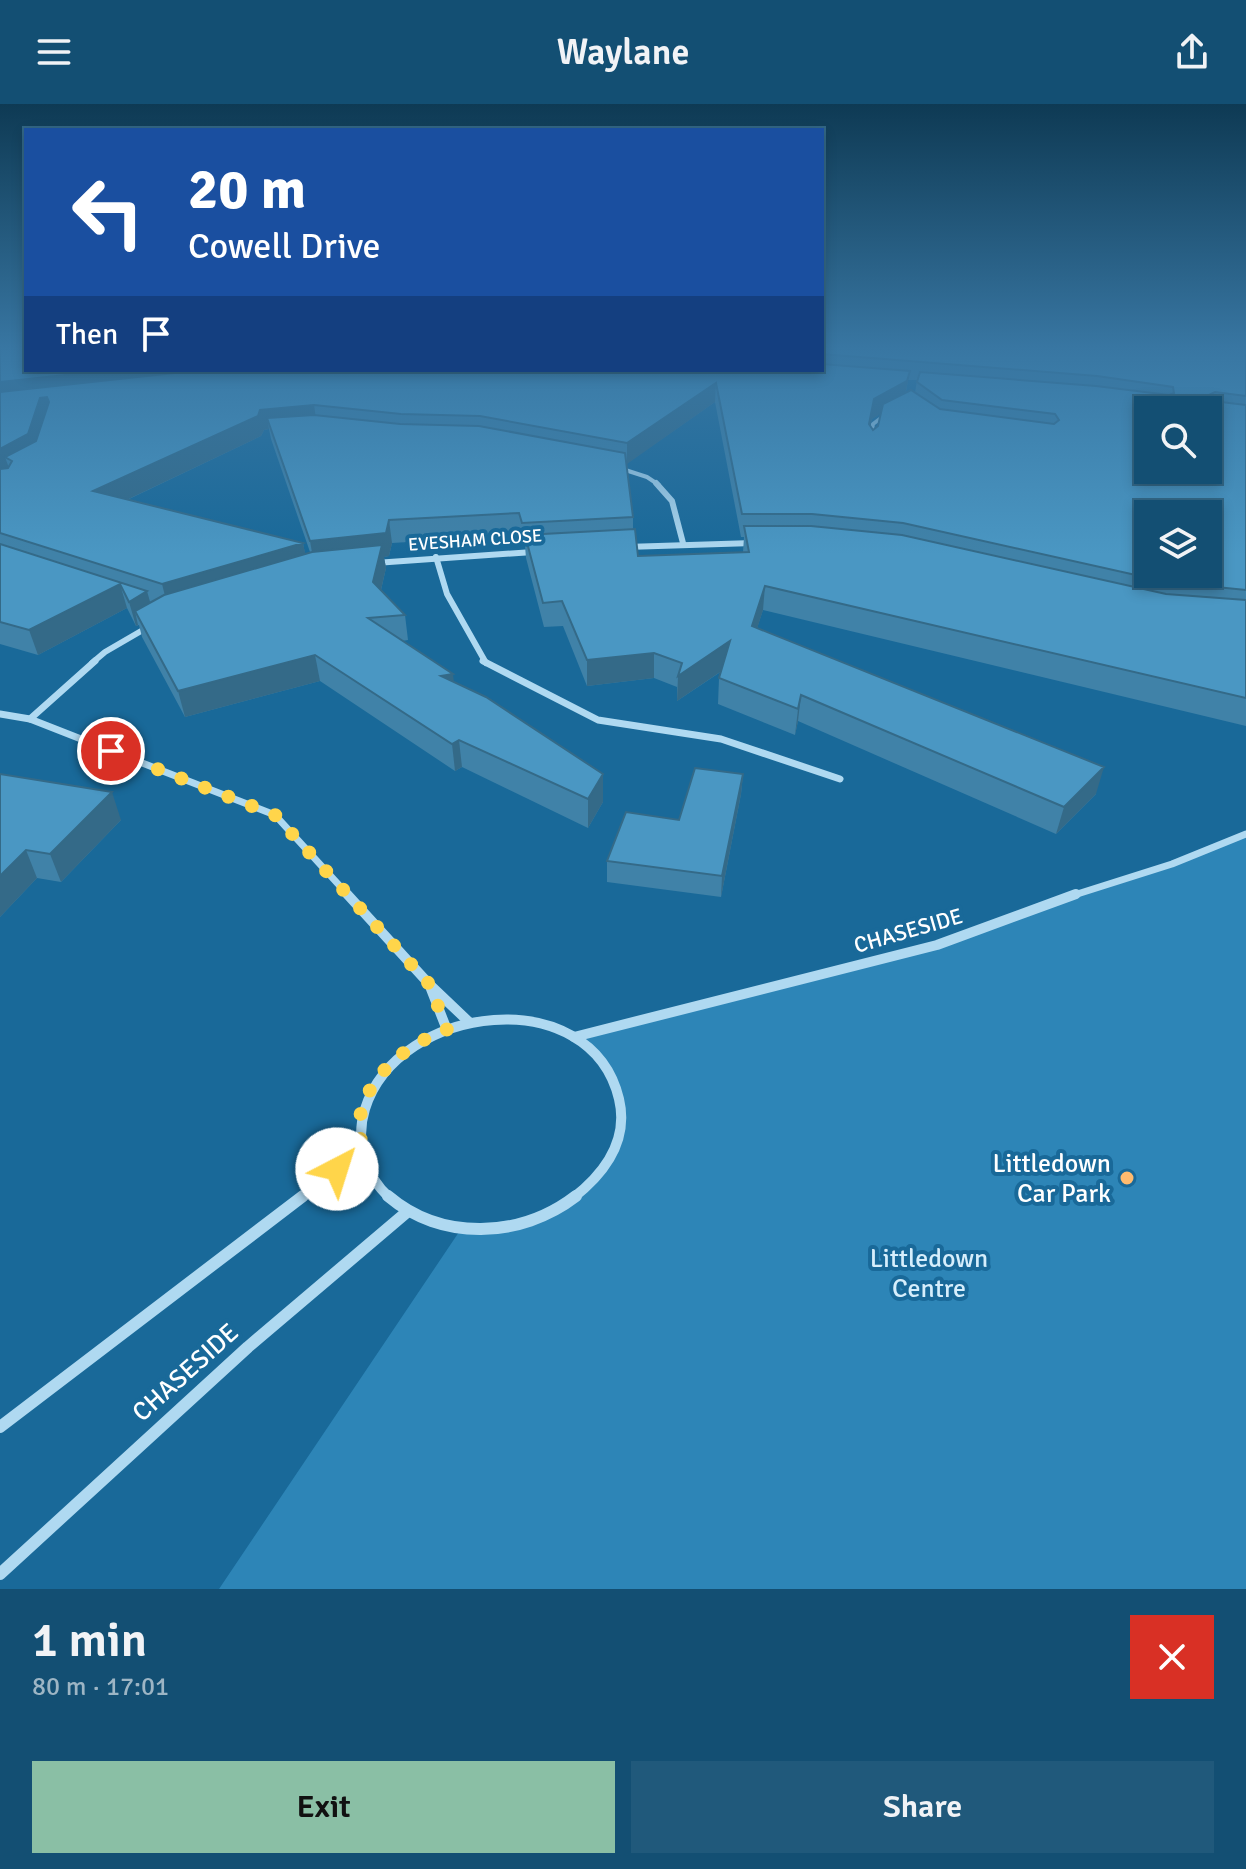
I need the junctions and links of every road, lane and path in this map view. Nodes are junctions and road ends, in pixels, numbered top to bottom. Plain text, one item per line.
1 (883, 415) edge
2 (871, 445) edge
3 (610, 465) edge
4 (683, 543) junction
5 (762, 543) edge
6 (622, 547) edge
7 (546, 551) edge
8 (436, 557) junction
9 (363, 564) edge
10 (156, 622) edge
11 (0, 714) edge
12 (30, 719) junction
13 (840, 779) dead end
14 (1246, 834) edge
15 (430, 985) junction
16 (469, 1022) junction
17 (447, 1030) junction
18 (574, 1037) junction
19 (361, 1150) junction
20 (407, 1212) junction
21 (0, 1427) edge
22 (0, 1574) edge

1 - 2 street
3 - 4 street
4 - 5 street
4 - 6 street
7 - 8 street, EVESHAM CLOSE
8 - 9 street, EVESHAM CLOSE
8 - 13 street
10 - 12 street
11 - 12 street
12 - 15 street
14 - 18 street, CHASESIDE
15 - 16 street
15 - 17 street
16 - 17 street
16 - 18 street
17 - 19 street
18 - 20 street
19 - 20 street
19 - 21 street
20 - 22 street, CHASESIDE

